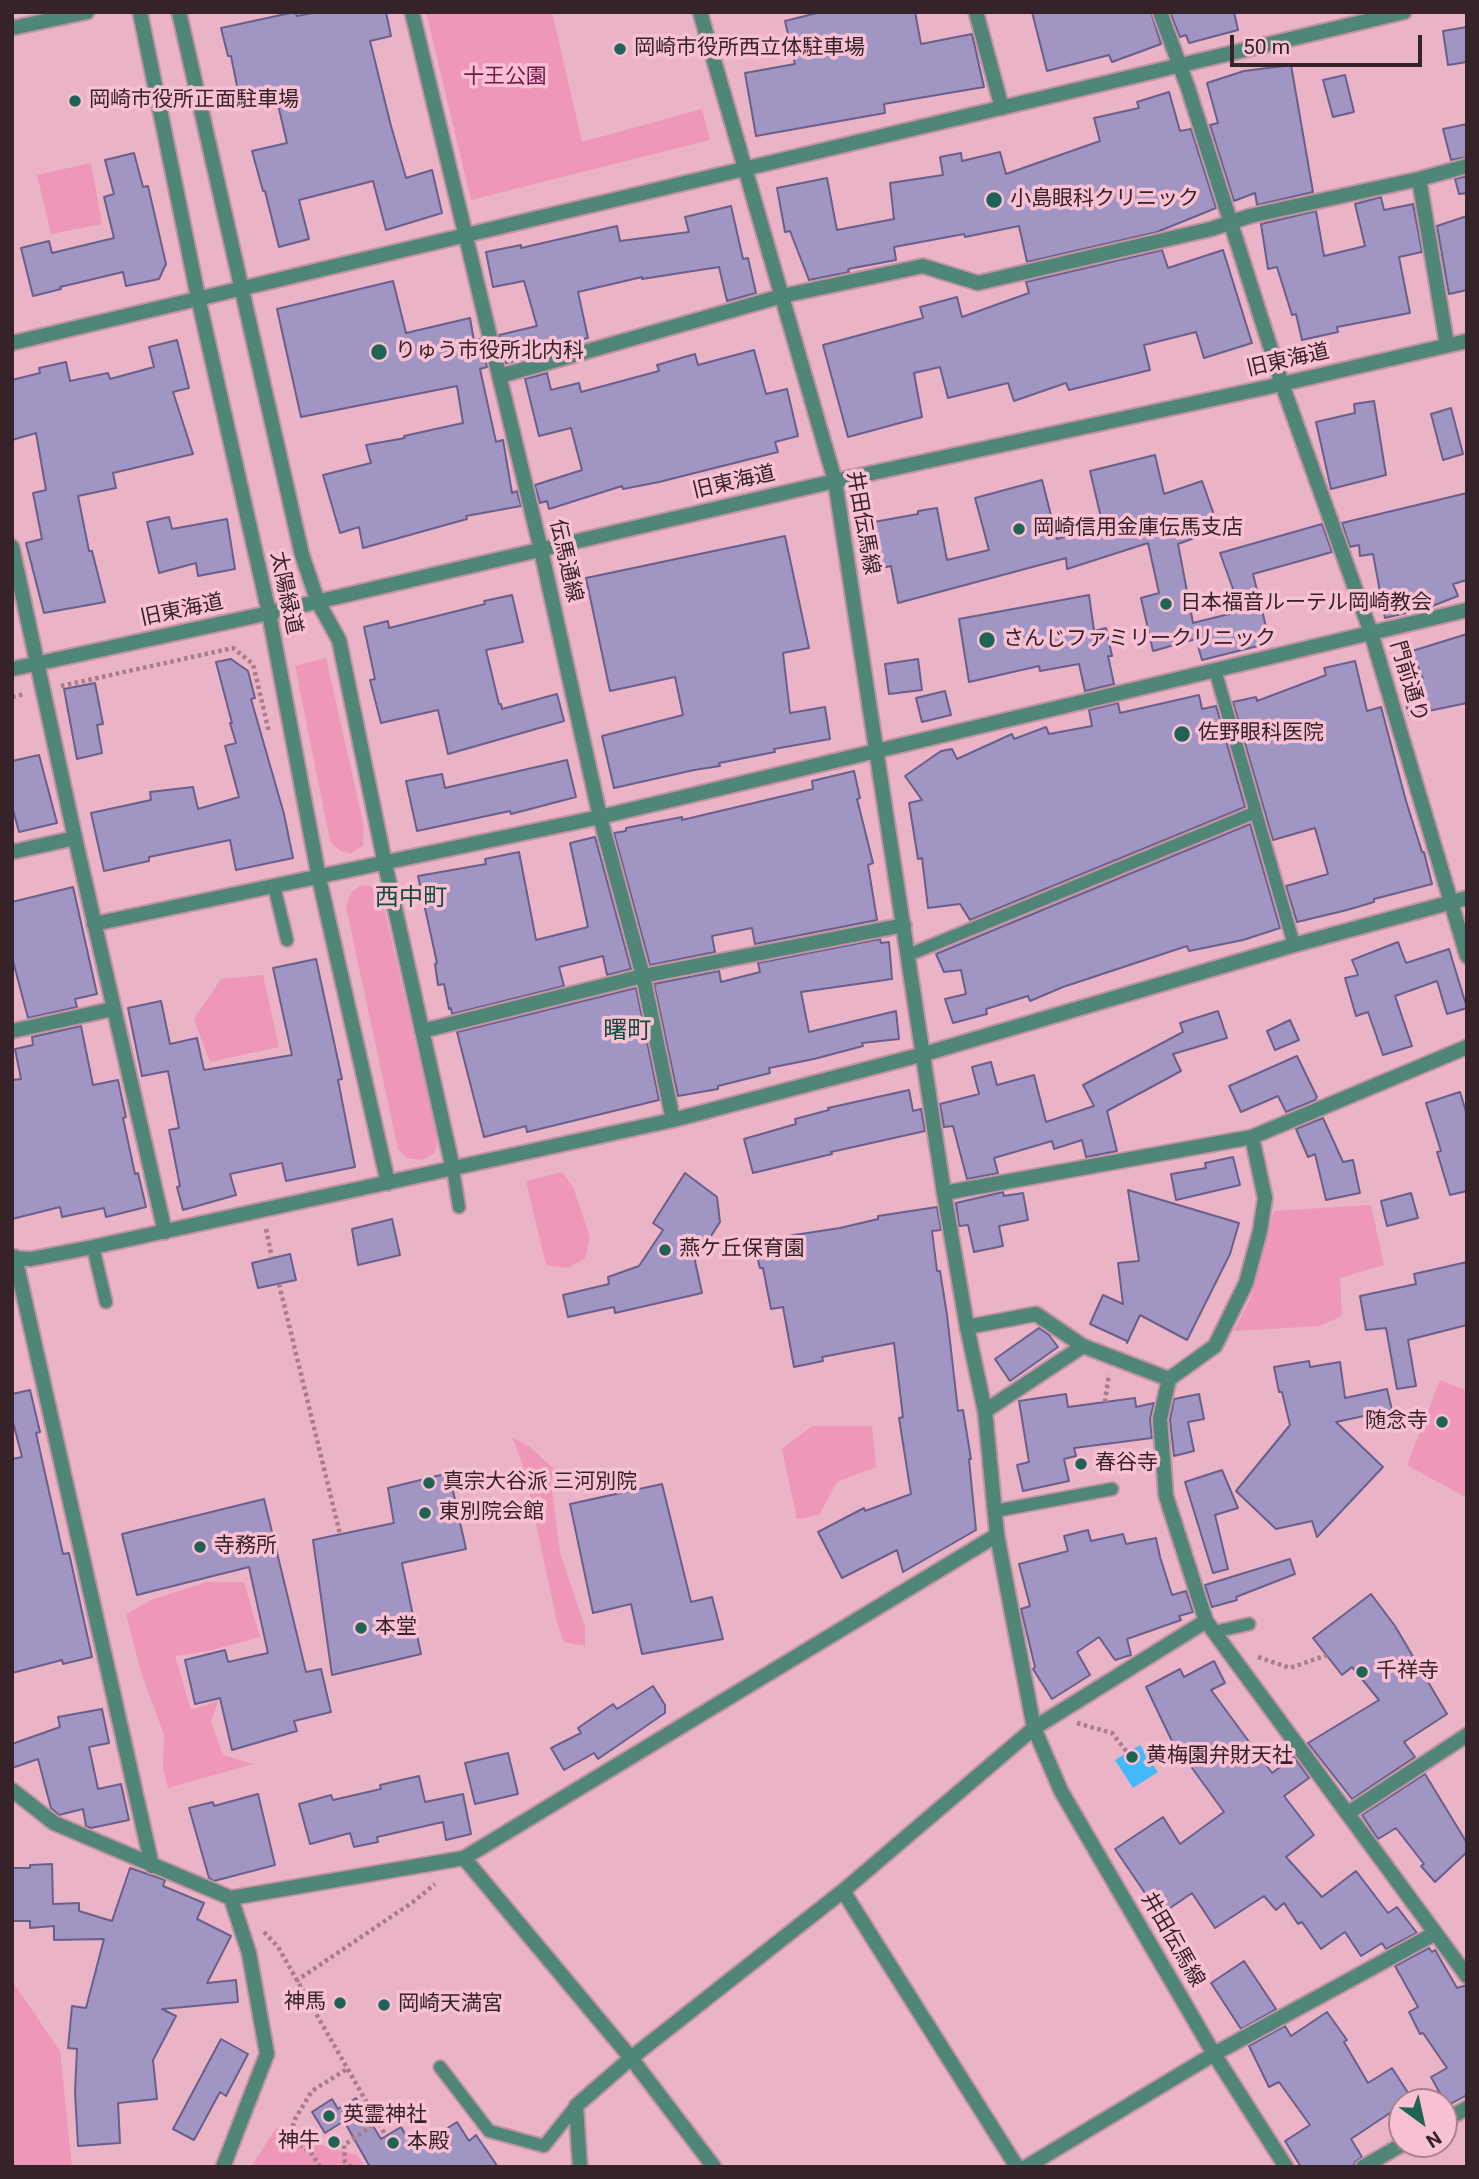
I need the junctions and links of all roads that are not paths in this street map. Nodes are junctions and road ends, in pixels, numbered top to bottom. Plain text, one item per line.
1 (87, 12) edge
2 (140, 12) edge
3 (179, 12) edge
4 (412, 12) edge
5 (699, 12) edge
6 (976, 12) edge
7 (1160, 12) edge
8 (1404, 12) edge
9 (12, 28) edge
10 (1179, 66) junction
11 (1002, 108) junction
12 (1467, 166) edge
13 (746, 170) junction
14 (1419, 179) junction
15 (1231, 222) junction
16 (467, 236) junction
17 (242, 287) junction
18 (782, 296) junction
19 (198, 297) junction
20 (1467, 341) edge
21 (12, 342) edge
22 (1447, 345) junction
23 (500, 376) junction
24 (1282, 384) junction
25 (835, 481) junction
26 (12, 547) edge
27 (541, 550) junction
28 (318, 602) junction
29 (1467, 611) edge
30 (269, 613) junction
31 (1371, 633) junction
32 (37, 664) junction
33 (12, 669) edge
34 (1215, 670) junction
35 (877, 751) junction
36 (1256, 812) junction
37 (600, 817) junction
38 (75, 838) junction
39 (12, 852) edge
40 (385, 864) junction
41 (319, 878) junction
42 (274, 886) junction
43 (1460, 900) edge
44 (94, 924) junction
45 (904, 925) junction
46 (287, 940) dead end
47 (1294, 945) junction
48 (908, 956) junction
49 (1467, 956) edge
50 (643, 976) junction
51 (113, 1009) junction
52 (12, 1031) edge
53 (422, 1031) junction
54 (1467, 1047) edge
55 (924, 1054) junction
56 (673, 1120) junction
57 (1252, 1137) junction
58 (453, 1169) junction
59 (388, 1183) junction
60 (944, 1193) junction
61 (459, 1207) dead end
62 (165, 1231) junction
63 (93, 1247) junction
64 (14, 1258) edge
65 (106, 1302) dead end
66 (967, 1327) junction
67 (1083, 1346) junction
68 (1169, 1378) junction
69 (985, 1411) junction
70 (1112, 1489) dead end
71 (995, 1511) junction
72 (997, 1535) junction
73 (1249, 1624) dead end
74 (1210, 1627) junction
75 (1034, 1728) junction
76 (1467, 1735) edge
77 (12, 1790) edge
78 (1348, 1813) junction
79 (464, 1858) junction
80 (152, 1866) junction
81 (843, 1891) junction
82 (231, 1898) junction
83 (1434, 1934) junction
84 (1467, 1976) edge
85 (1214, 2054) junction
86 (631, 2058) junction
87 (440, 2067) dead end
88 (576, 2106) junction
89 (1388, 2153) edge
90 (223, 2167) edge
91 (580, 2167) edge
92 (714, 2167) edge
93 (1017, 2167) edge
94 (1026, 2167) edge
95 (1286, 2167) edge
96 (1363, 2167) edge

1 - 9 street
2 - 19 street, 太陽緑道
3 - 17 street, 太陽緑道
4 - 16 street, 伝馬通線
5 - 13 street, 井田伝馬線
6 - 11 street
7 - 10 street, 門前通り
8 - 10 street
10 - 11 street
10 - 15 street, 門前通り
11 - 13 street
12 - 14 street
13 - 16 street
13 - 18 street, 井田伝馬線
14 - 15 street
14 - 22 street
15 - 18 street
15 - 24 street, 門前通り
16 - 17 street
16 - 23 street, 伝馬通線
17 - 19 street
17 - 28 street, 太陽緑道
18 - 23 street
18 - 25 street, 井田伝馬線
19 - 21 street
19 - 30 street, 太陽緑道
20 - 22 street, 旧東海道
22 - 24 street, 旧東海道
23 - 27 street, 伝馬通線
24 - 25 street, 旧東海道
24 - 31 street, 門前通り
25 - 27 street, 旧東海道
25 - 35 street, 井田伝馬線
26 - 32 street
27 - 28 street, 旧東海道
27 - 37 street, 伝馬通線
28 - 30 street, 旧東海道
28 - 40 street, 太陽緑道
29 - 31 street
30 - 32 street, 旧東海道
30 - 41 street, 太陽緑道
31 - 34 street
31 - 43 street, 門前通り
32 - 33 street, 旧東海道
32 - 38 street
34 - 35 street
34 - 36 lane
35 - 37 street
35 - 45 street, 井田伝馬線
36 - 47 lane
36 - 48 lane
37 - 40 street
37 - 50 street, 伝馬通線
38 - 39 street
38 - 44 street
40 - 41 street
40 - 53 street, 太陽緑道
41 - 42 street
41 - 59 street, 太陽緑道
42 - 44 street
42 - 46 lane
43 - 47 street
43 - 49 street, 門前通り
44 - 51 street
45 - 48 street, 井田伝馬線
45 - 50 street
47 - 55 street
48 - 55 street, 井田伝馬線
50 - 53 street
50 - 56 street, 伝馬通線
51 - 52 street
51 - 62 street
53 - 58 street, 太陽緑道
54 - 57 street
55 - 56 street
55 - 60 street, 井田伝馬線
56 - 58 street
57 - 60 street
57 - 68 street
58 - 59 street
58 - 61 lane
59 - 62 street
60 - 66 street, 井田伝馬線
62 - 63 street
63 - 64 street
63 - 65 lane
64 - 80 street
66 - 67 street
66 - 69 street, 井田伝馬線
67 - 68 street
67 - 69 street
68 - 74 street
69 - 71 street, 井田伝馬線
70 - 71 lane
71 - 72 street, 井田伝馬線
72 - 75 street, 井田伝馬線
72 - 79 street
73 - 74 lane
74 - 75 street
74 - 78 street
75 - 81 street
75 - 85 street, 井田伝馬線
76 - 78 street
77 - 80 street
78 - 83 street
79 - 82 street
79 - 86 street
80 - 82 street
81 - 86 street
81 - 93 street
82 - 90 street
83 - 84 street
83 - 85 street
85 - 94 street
85 - 95 street, 井田伝馬線
86 - 88 street
86 - 92 street
87 - 88 lane
88 - 91 street
89 - 96 street

